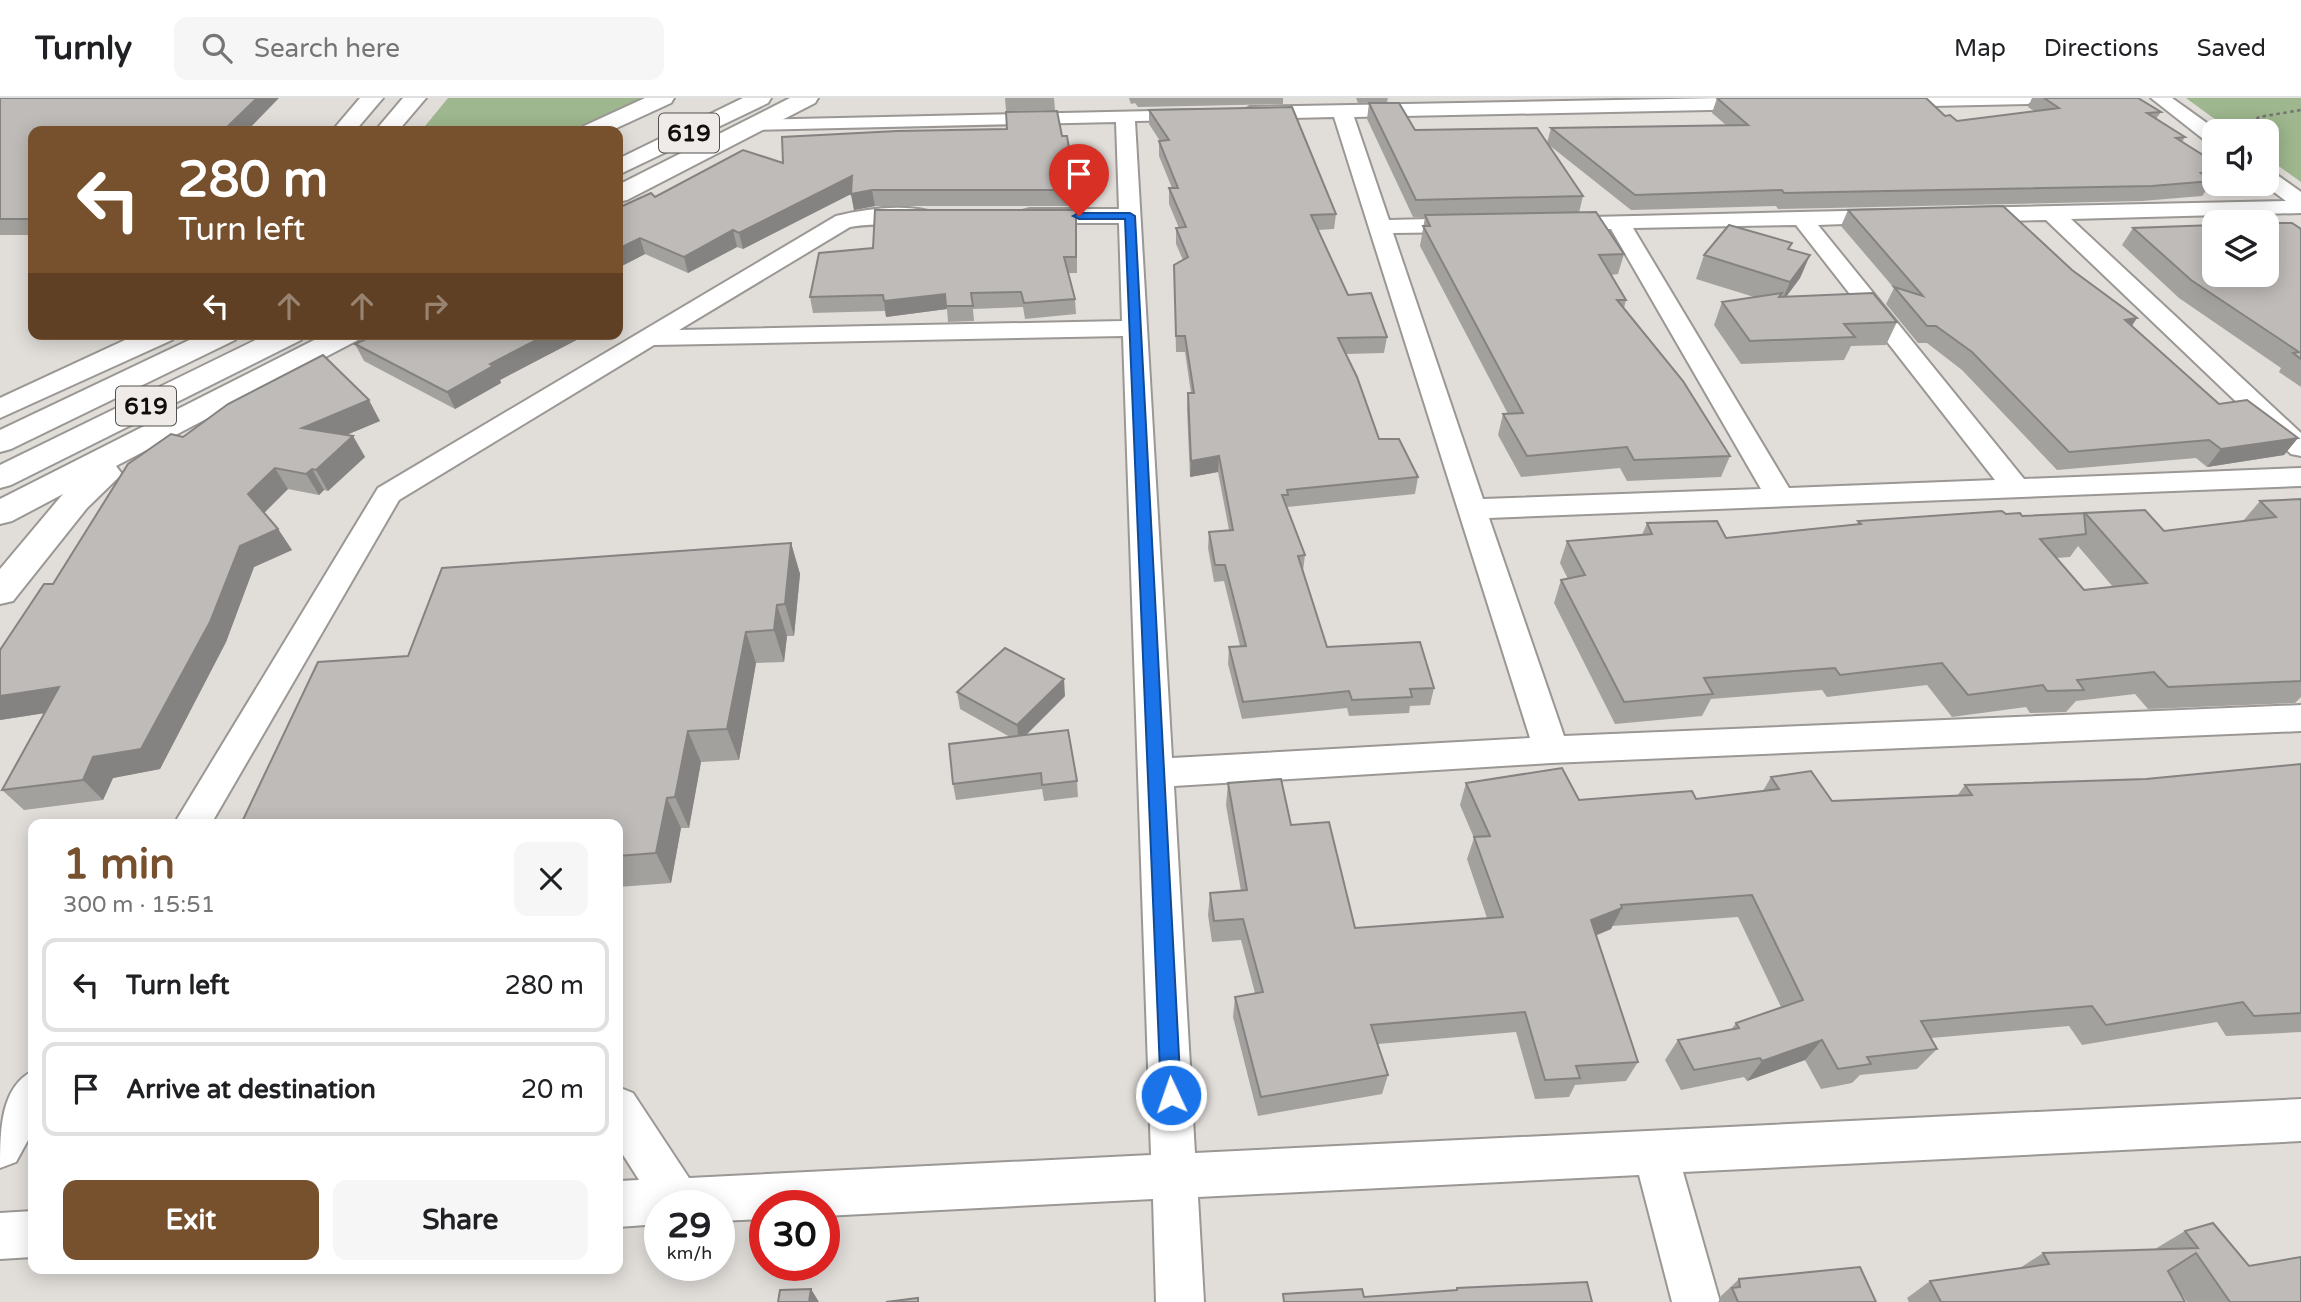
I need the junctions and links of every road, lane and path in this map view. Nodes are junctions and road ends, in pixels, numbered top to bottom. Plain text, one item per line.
1 (372, 98) edge
2 (415, 98) edge
3 (663, 98) edge
4 (712, 98) edge
5 (760, 98) edge
6 (807, 98) edge
7 (2028, 98) edge
8 (2160, 98) edge
9 (1924, 99) edge
10 (1870, 101) edge
11 (1773, 103) edge
12 (2301, 110) edge
13 (1342, 111) junction
14 (1206, 114) edge
15 (1234, 114) edge
16 (1125, 116) junction
17 (2251, 119) edge
18 (348, 126) edge
19 (390, 126) edge
20 (603, 126) edge
21 (754, 126) junction
22 (2202, 129) edge
23 (628, 139) dead end
24 (623, 166) edge
25 (2279, 186) edge
26 (623, 192) edge
27 (2301, 204) edge
28 (2053, 214) junction
29 (942, 216) edge
30 (1009, 216) edge
31 (1130, 216) junction
32 (1914, 216) edge
33 (1942, 216) edge
34 (1802, 219) junction
35 (1618, 222) junction
36 (1534, 224) edge
37 (1492, 225) edge
38 (1380, 227) junction
39 (1135, 328) junction
40 (649, 338) junction
41 (148, 340) edge
42 (212, 340) edge
43 (279, 340) edge
44 (336, 340) edge
45 (0, 410) edge
46 (142, 441) junction
47 (0, 442) edge
48 (2301, 448) edge
49 (2301, 477) edge
50 (0, 478) edge
51 (2016, 488) junction
52 (1780, 497) junction
53 (1472, 509) junction
54 (0, 513) edge
55 (0, 592) edge
56 (2301, 718) edge
57 (1551, 750) junction
58 (1156, 774) junction
59 (195, 819) edge
60 (28, 1099) edge
61 (623, 1116) edge
62 (2301, 1120) edge
63 (0, 1147) edge
64 (1655, 1151) junction
65 (1174, 1175) junction
66 (671, 1190) edge
67 (735, 1197) edge
68 (644, 1202) edge
69 (623, 1203) edge
70 (1181, 1302) edge
71 (1696, 1302) edge

1 - 18 main road
2 - 19 main road
3 - 20 main road
4 - 23 main road, 619
5 - 24 main road, 619
6 - 21 main road
7 - 9 street
8 - 22 street
9 - 10 street
11 - 13 street
12 - 17 path
13 - 15 street
13 - 38 street
14 - 16 street
16 - 21 street
16 - 31 street
21 - 26 main road
25 - 27 street
27 - 28 street
28 - 33 street
28 - 48 street
29 - 40 street
30 - 31 street
31 - 39 street
32 - 34 street
34 - 35 street
34 - 51 street
35 - 36 street
35 - 52 street
37 - 38 street
38 - 53 street
39 - 40 street
39 - 58 street
40 - 59 street
41 - 45 main road
42 - 47 main road, 619
43 - 50 main road, 619
44 - 46 main road
46 - 54 main road
46 - 55 main road
49 - 51 street
51 - 52 street
52 - 53 street
53 - 57 street
56 - 57 street
57 - 58 street
58 - 65 street
60 - 63 street
61 - 66 street
62 - 64 street
64 - 65 street
64 - 71 street
65 - 67 street
65 - 70 street
68 - 69 street

